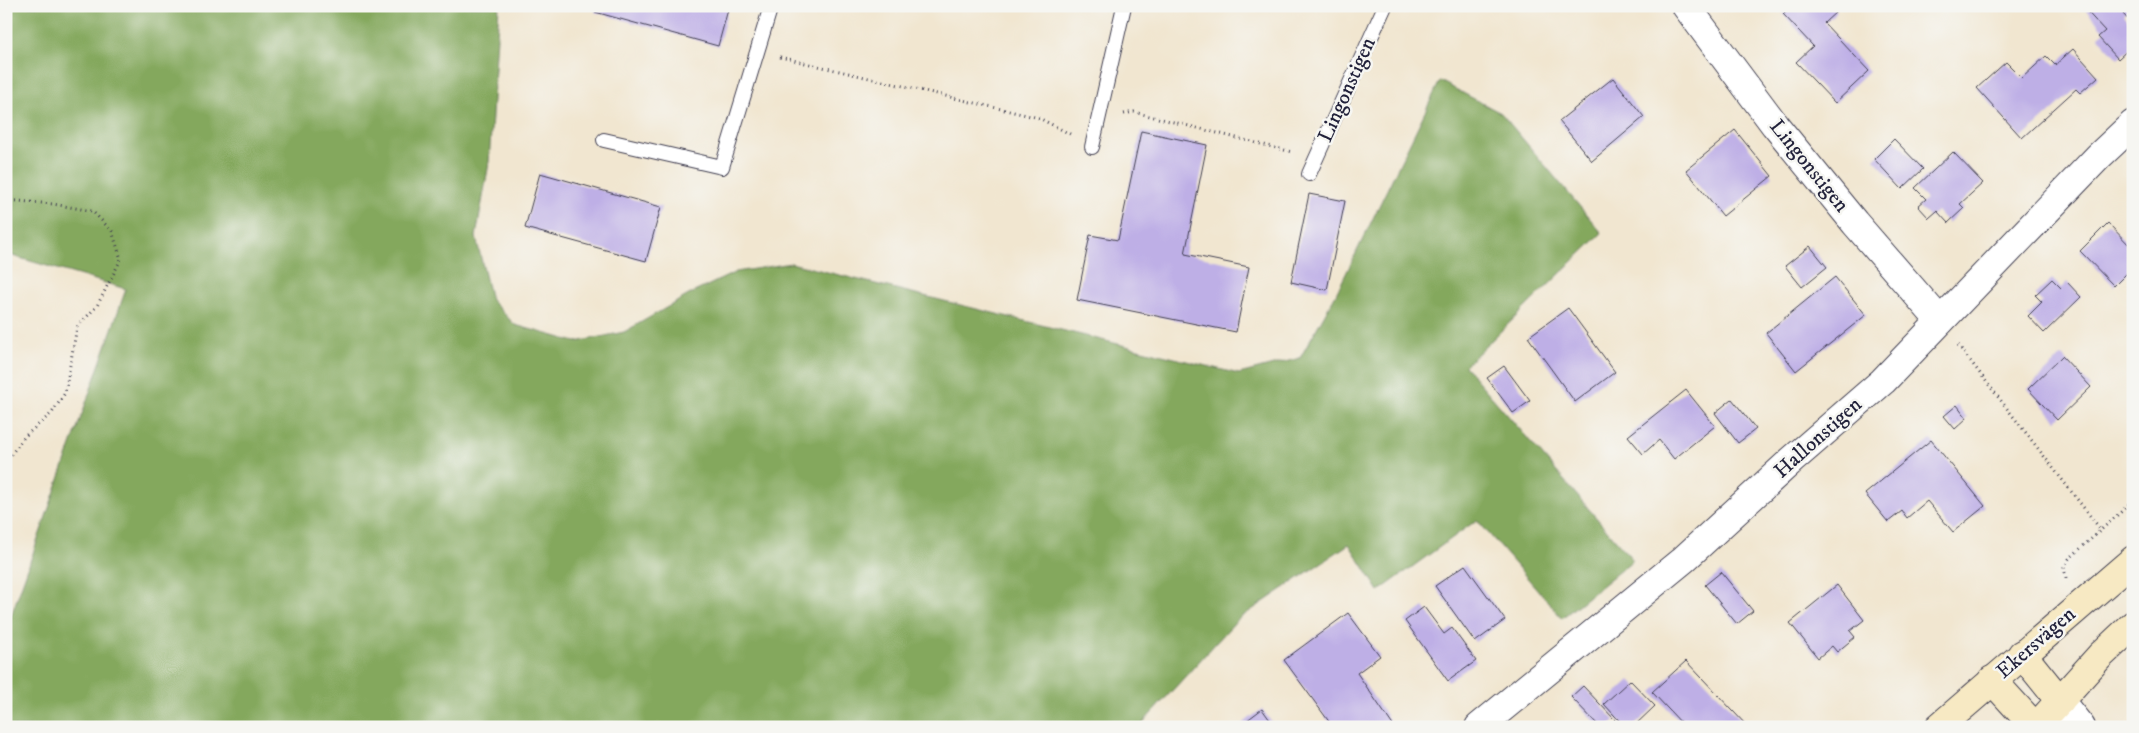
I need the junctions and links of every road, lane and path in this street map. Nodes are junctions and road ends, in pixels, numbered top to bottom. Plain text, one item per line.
1 (771, 6) edge
2 (1124, 6) edge
3 (1385, 6) edge
4 (1686, 6) edge
5 (757, 52) junction
6 (1099, 119) junction
7 (2133, 124) edge
8 (604, 140) dead end
9 (1092, 146) joint
10 (1316, 159) junction
11 (1309, 174) dead end
12 (6, 200) edge
13 (1940, 321) junction
14 (6, 461) edge
15 (2133, 501) edge
16 (2100, 530) junction
17 (2133, 560) edge
18 (2070, 583) dead end
19 (2133, 625) edge
20 (2022, 654) junction
21 (1992, 680) junction
22 (2060, 701) junction
23 (1478, 727) edge
24 (1939, 727) edge
25 (2036, 727) edge
26 (2081, 727) edge

1 - 5 lane
2 - 6 lane
3 - 10 lane, Lingonstigen
4 - 13 street, Lingonstigen
5 - 8 lane
5 - 9 path
6 - 9 lane
6 - 10 path
7 - 13 street, Hallonstigen
10 - 11 lane, Lingonstigen
12 - 14 path
13 - 16 path
13 - 23 street, Hallonstigen
15 - 16 path
16 - 18 path
17 - 20 main road, Ekersvägen
19 - 22 main road
20 - 21 main road, Ekersvägen
20 - 22 main road
21 - 24 main road, Ekersvägen
21 - 25 main road
22 - 25 main road
22 - 26 street

